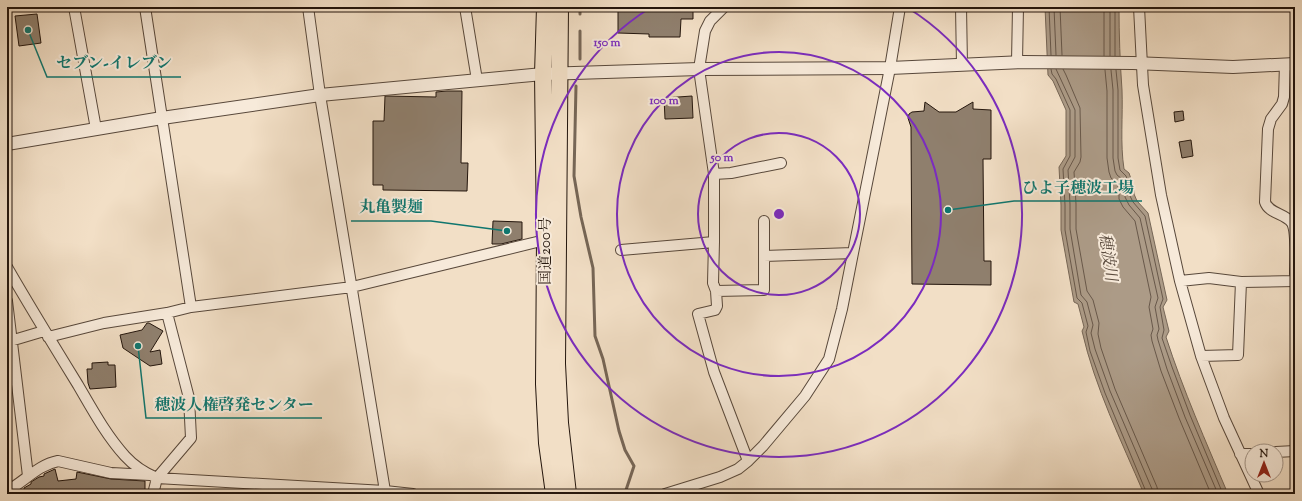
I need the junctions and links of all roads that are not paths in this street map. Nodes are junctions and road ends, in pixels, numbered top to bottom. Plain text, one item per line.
1 (74, 7) edge
2 (145, 7) edge
3 (308, 7) edge
4 (465, 7) edge
5 (545, 7) edge
6 (560, 7) edge
7 (724, 7) edge
8 (900, 7) edge
9 (961, 7) edge
10 (1018, 7) edge
11 (1139, 7) edge
12 (1020, 62) junction
13 (1137, 63) junction
14 (1290, 64) edge
15 (962, 65) junction
16 (890, 68) junction
17 (699, 69) junction
18 (551, 74) junction
19 (477, 80) junction
20 (320, 95) junction
21 (162, 118) junction
22 (96, 129) junction
23 (7, 144) edge
24 (781, 163) dead end
25 (714, 174) junction
26 (764, 221) dead end
27 (552, 240) junction
28 (714, 242) junction
29 (621, 250) dead end
30 (854, 253) junction
31 (764, 256) junction
32 (7, 268) edge
33 (1295, 274) edge
34 (1180, 281) junction
35 (1295, 281) edge
36 (1241, 282) junction
37 (352, 287) junction
38 (716, 291) junction
39 (7, 306) edge
40 (191, 307) junction
41 (166, 313) junction
42 (46, 334) junction
43 (10, 341) edge
44 (1201, 356) junction
45 (1295, 451) edge
46 (1284, 452) edge
47 (1240, 454) junction
48 (1244, 454) edge
49 (748, 461) junction
50 (28, 476) junction
51 (154, 477) junction
52 (7, 491) edge
53 (385, 491) junction
54 (153, 494) edge
55 (413, 494) edge
56 (554, 494) edge
57 (568, 494) edge
58 (665, 494) edge
59 (1259, 494) edge

1 - 22 street
2 - 21 street
3 - 20 street
4 - 19 street
5 - 18 highway, 国道200号
6 - 18 highway, 国道200号
7 - 17 street
8 - 16 street
9 - 15 street
10 - 12 street
11 - 13 street
12 - 13 street
12 - 15 street
13 - 14 street
13 - 34 street
14 - 33 street
15 - 16 street
16 - 17 street
16 - 30 street
17 - 18 street
17 - 25 street
18 - 19 street
18 - 27 highway, 国道200号
19 - 20 street
20 - 21 street
20 - 37 street
21 - 22 street
21 - 40 street
22 - 23 street
24 - 25 street
25 - 28 street
26 - 31 street
27 - 37 street
27 - 56 highway, 国道200号
27 - 57 highway, 国道200号
28 - 29 street
28 - 38 street
30 - 31 street
30 - 49 street
31 - 38 street
32 - 42 street
34 - 36 street
34 - 44 street
35 - 36 street
36 - 44 street
37 - 40 street
37 - 53 street
38 - 49 street
39 - 43 street
40 - 41 street
41 - 42 street
41 - 51 street
42 - 43 street
42 - 51 street
43 - 50 street
44 - 47 street
45 - 46 street
47 - 48 street
47 - 59 street
49 - 58 street
50 - 51 street
50 - 52 street
51 - 53 street
51 - 54 street
53 - 55 street

